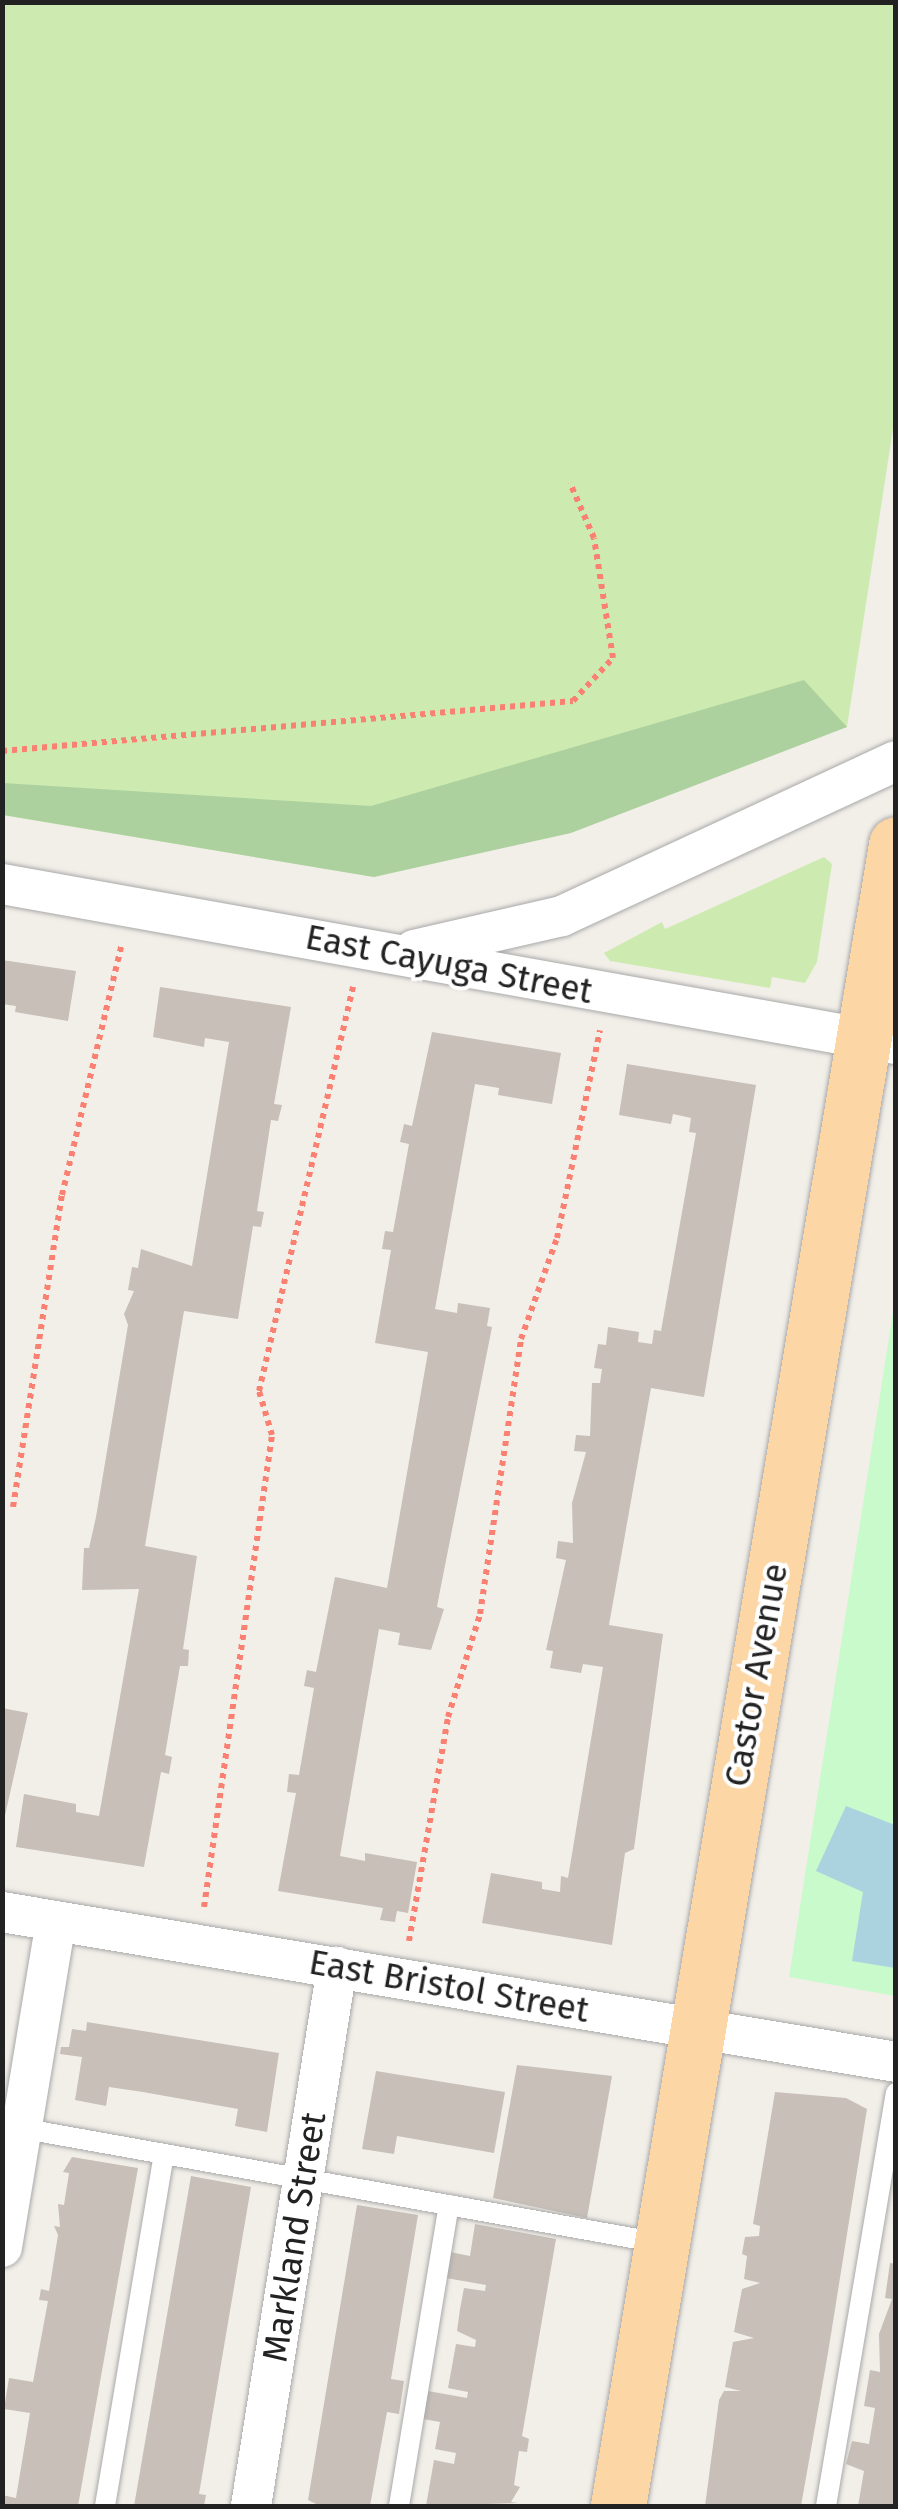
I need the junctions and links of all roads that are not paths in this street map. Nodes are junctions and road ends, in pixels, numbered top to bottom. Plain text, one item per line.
1 (896, 761) edge
2 (896, 844) edge
3 (2, 884) edge
4 (401, 953) junction
5 (879, 1042) edge
6 (2, 1912) edge
7 (56, 1921) junction
8 (337, 1967) junction
9 (696, 2028) junction
10 (896, 2062) edge
11 (896, 2093) edge
12 (12, 2126) edge
13 (164, 2154) junction
14 (304, 2179) junction
15 (448, 2205) junction
16 (662, 2243) junction
17 (2, 2246) edge
18 (104, 2506) edge
19 (251, 2506) edge
20 (399, 2506) edge
21 (618, 2506) edge
22 (826, 2506) edge

1 - 4 street
2 - 5 main road, Castor Avenue
3 - 4 street, East Cayuga Street
4 - 5 street, East Cayuga Street
5 - 9 main road, Castor Avenue
6 - 7 street, East Bristol Street
7 - 8 street, East Bristol Street
7 - 12 street
8 - 9 street, East Bristol Street
8 - 14 street, Markland Street
9 - 10 street, East Bristol Street
9 - 16 main road, Castor Avenue
11 - 22 lane
12 - 13 lane
12 - 17 street
13 - 14 lane
13 - 18 lane
14 - 15 lane
14 - 19 street, Markland Street
15 - 16 lane
15 - 20 lane
16 - 21 main road, Castor Avenue

